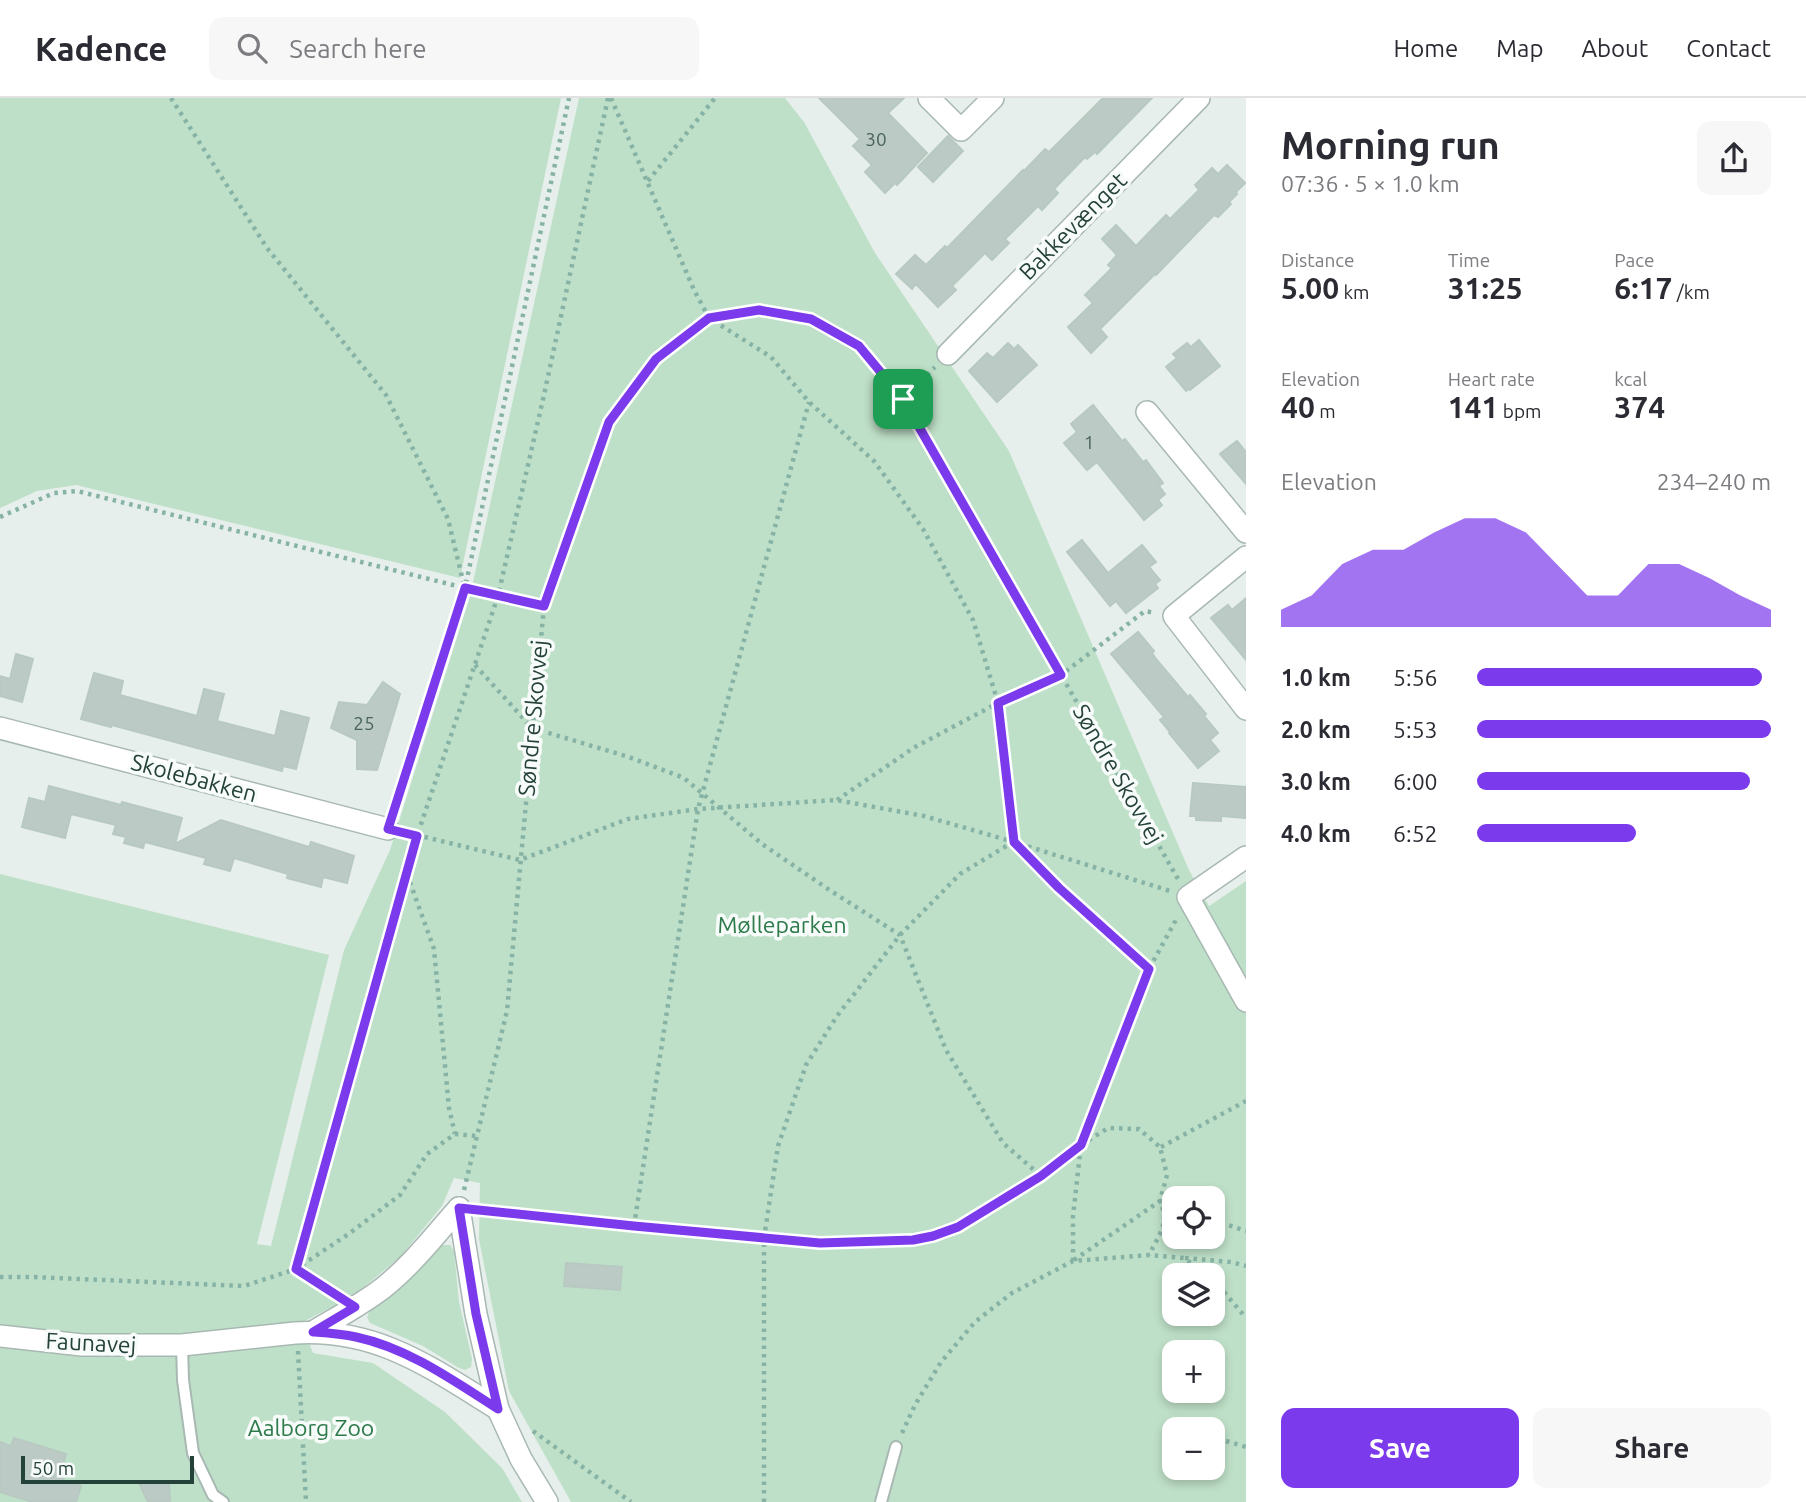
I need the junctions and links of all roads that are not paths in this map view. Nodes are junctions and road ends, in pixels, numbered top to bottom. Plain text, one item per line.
1 (929, 98) edge
2 (993, 98) edge
3 (1199, 98) edge
4 (948, 354) road end
5 (1147, 412) dead end
6 (1246, 532) edge
7 (1246, 557) edge
8 (1246, 709) edge
9 (0, 728) edge
10 (388, 829) road end
11 (1246, 857) edge
12 (1246, 1001) edge
13 (304, 1333) junction
14 (0, 1336) edge
15 (182, 1345) junction
16 (498, 1409) junction
17 (896, 1447) road end
18 (223, 1502) edge
19 (547, 1502) edge
20 (881, 1502) edge

1 - 2 street
3 - 4 street, Bakkevænget
5 - 6 street
7 - 8 street
9 - 10 street, Skolebakken
11 - 12 street
13 - 15 street, Faunavej
13 - 16 street, Faunavej
13 - 16 street, Faunavej
14 - 15 street, Faunavej
15 - 18 lane
16 - 19 street
17 - 20 lane

